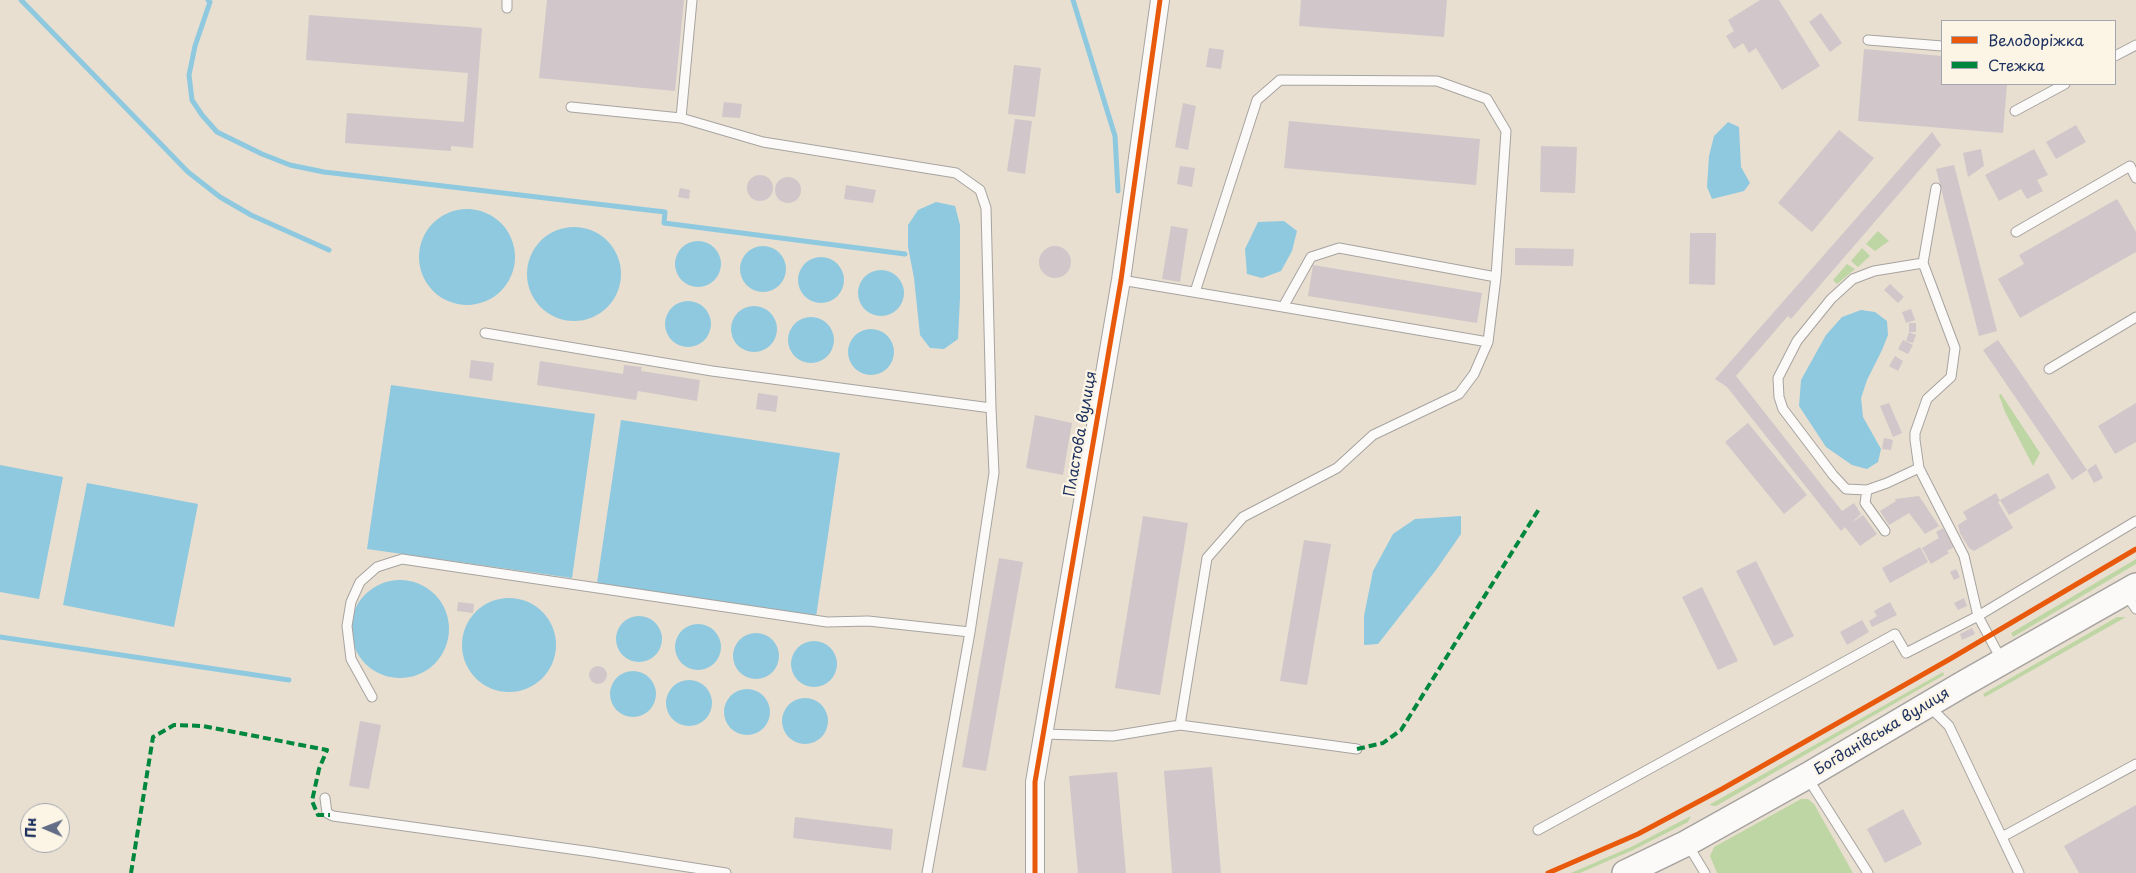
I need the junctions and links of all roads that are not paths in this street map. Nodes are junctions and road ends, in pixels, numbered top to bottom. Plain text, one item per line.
1 (692, 0) edge
2 (1160, 0) edge
3 (1868, 40) dead end
4 (2136, 45) edge
5 (1941, 46) edge
6 (2116, 55) edge
7 (2062, 85) edge
8 (571, 107) dead end
9 (2015, 111) dead end
10 (681, 118) junction
11 (2133, 165) edge
12 (2136, 178) edge
13 (1936, 188) dead end
14 (2016, 232) dead end
15 (1923, 263) junction
16 (1496, 277) junction
17 (1121, 280) junction
18 (1195, 292) junction
19 (1283, 307) junction
20 (2136, 317) edge
21 (485, 333) dead end
22 (1488, 342) junction
23 (2049, 369) dead end
24 (992, 408) junction
25 (1919, 468) junction
26 (1866, 490) junction
27 (2136, 521) edge
28 (1885, 531) dead end
29 (2132, 595) edge
30 (1978, 616) junction
31 (970, 632) junction
32 (2003, 663) junction
33 (372, 697) dead end
34 (1929, 706) junction
35 (1180, 725) junction
36 (1042, 734) junction
37 (1358, 749) dead end
38 (2136, 764) edge
39 (1807, 776) junction
40 (326, 798) dead end
41 (1538, 830) dead end
42 (2002, 837) junction
43 (1687, 843) junction
44 (726, 873) edge
45 (927, 873) edge
46 (1035, 873) edge
47 (1625, 873) edge
48 (1705, 873) edge
49 (1868, 873) edge
50 (2019, 873) edge

1 - 10 lane
2 - 17 street, Пластова вулиця
3 - 5 lane
4 - 6 lane
7 - 9 lane
8 - 10 lane
10 - 24 lane
11 - 12 lane
11 - 14 lane
13 - 15 lane
15 - 25 lane
15 - 26 lane
16 - 18 lane
16 - 19 lane
16 - 22 lane
17 - 18 lane
17 - 36 street, Пластова вулиця
18 - 19 lane
19 - 22 lane
20 - 23 lane
21 - 24 lane
22 - 35 lane
24 - 31 lane
25 - 26 lane
25 - 30 lane
26 - 28 lane
27 - 30 lane
29 - 32 main road, Богданівська вулиця
30 - 32 lane
30 - 41 lane
31 - 33 lane
31 - 45 lane
32 - 34 main road, Богданівська вулиця
34 - 39 main road, Богданівська вулиця
34 - 42 lane
35 - 36 lane
35 - 37 lane
36 - 46 street, Пластова вулиця
38 - 42 lane
39 - 43 main road, Богданівська вулиця
39 - 49 lane
40 - 44 lane
42 - 50 lane
43 - 47 main road, Богданівська вулиця
43 - 48 lane

